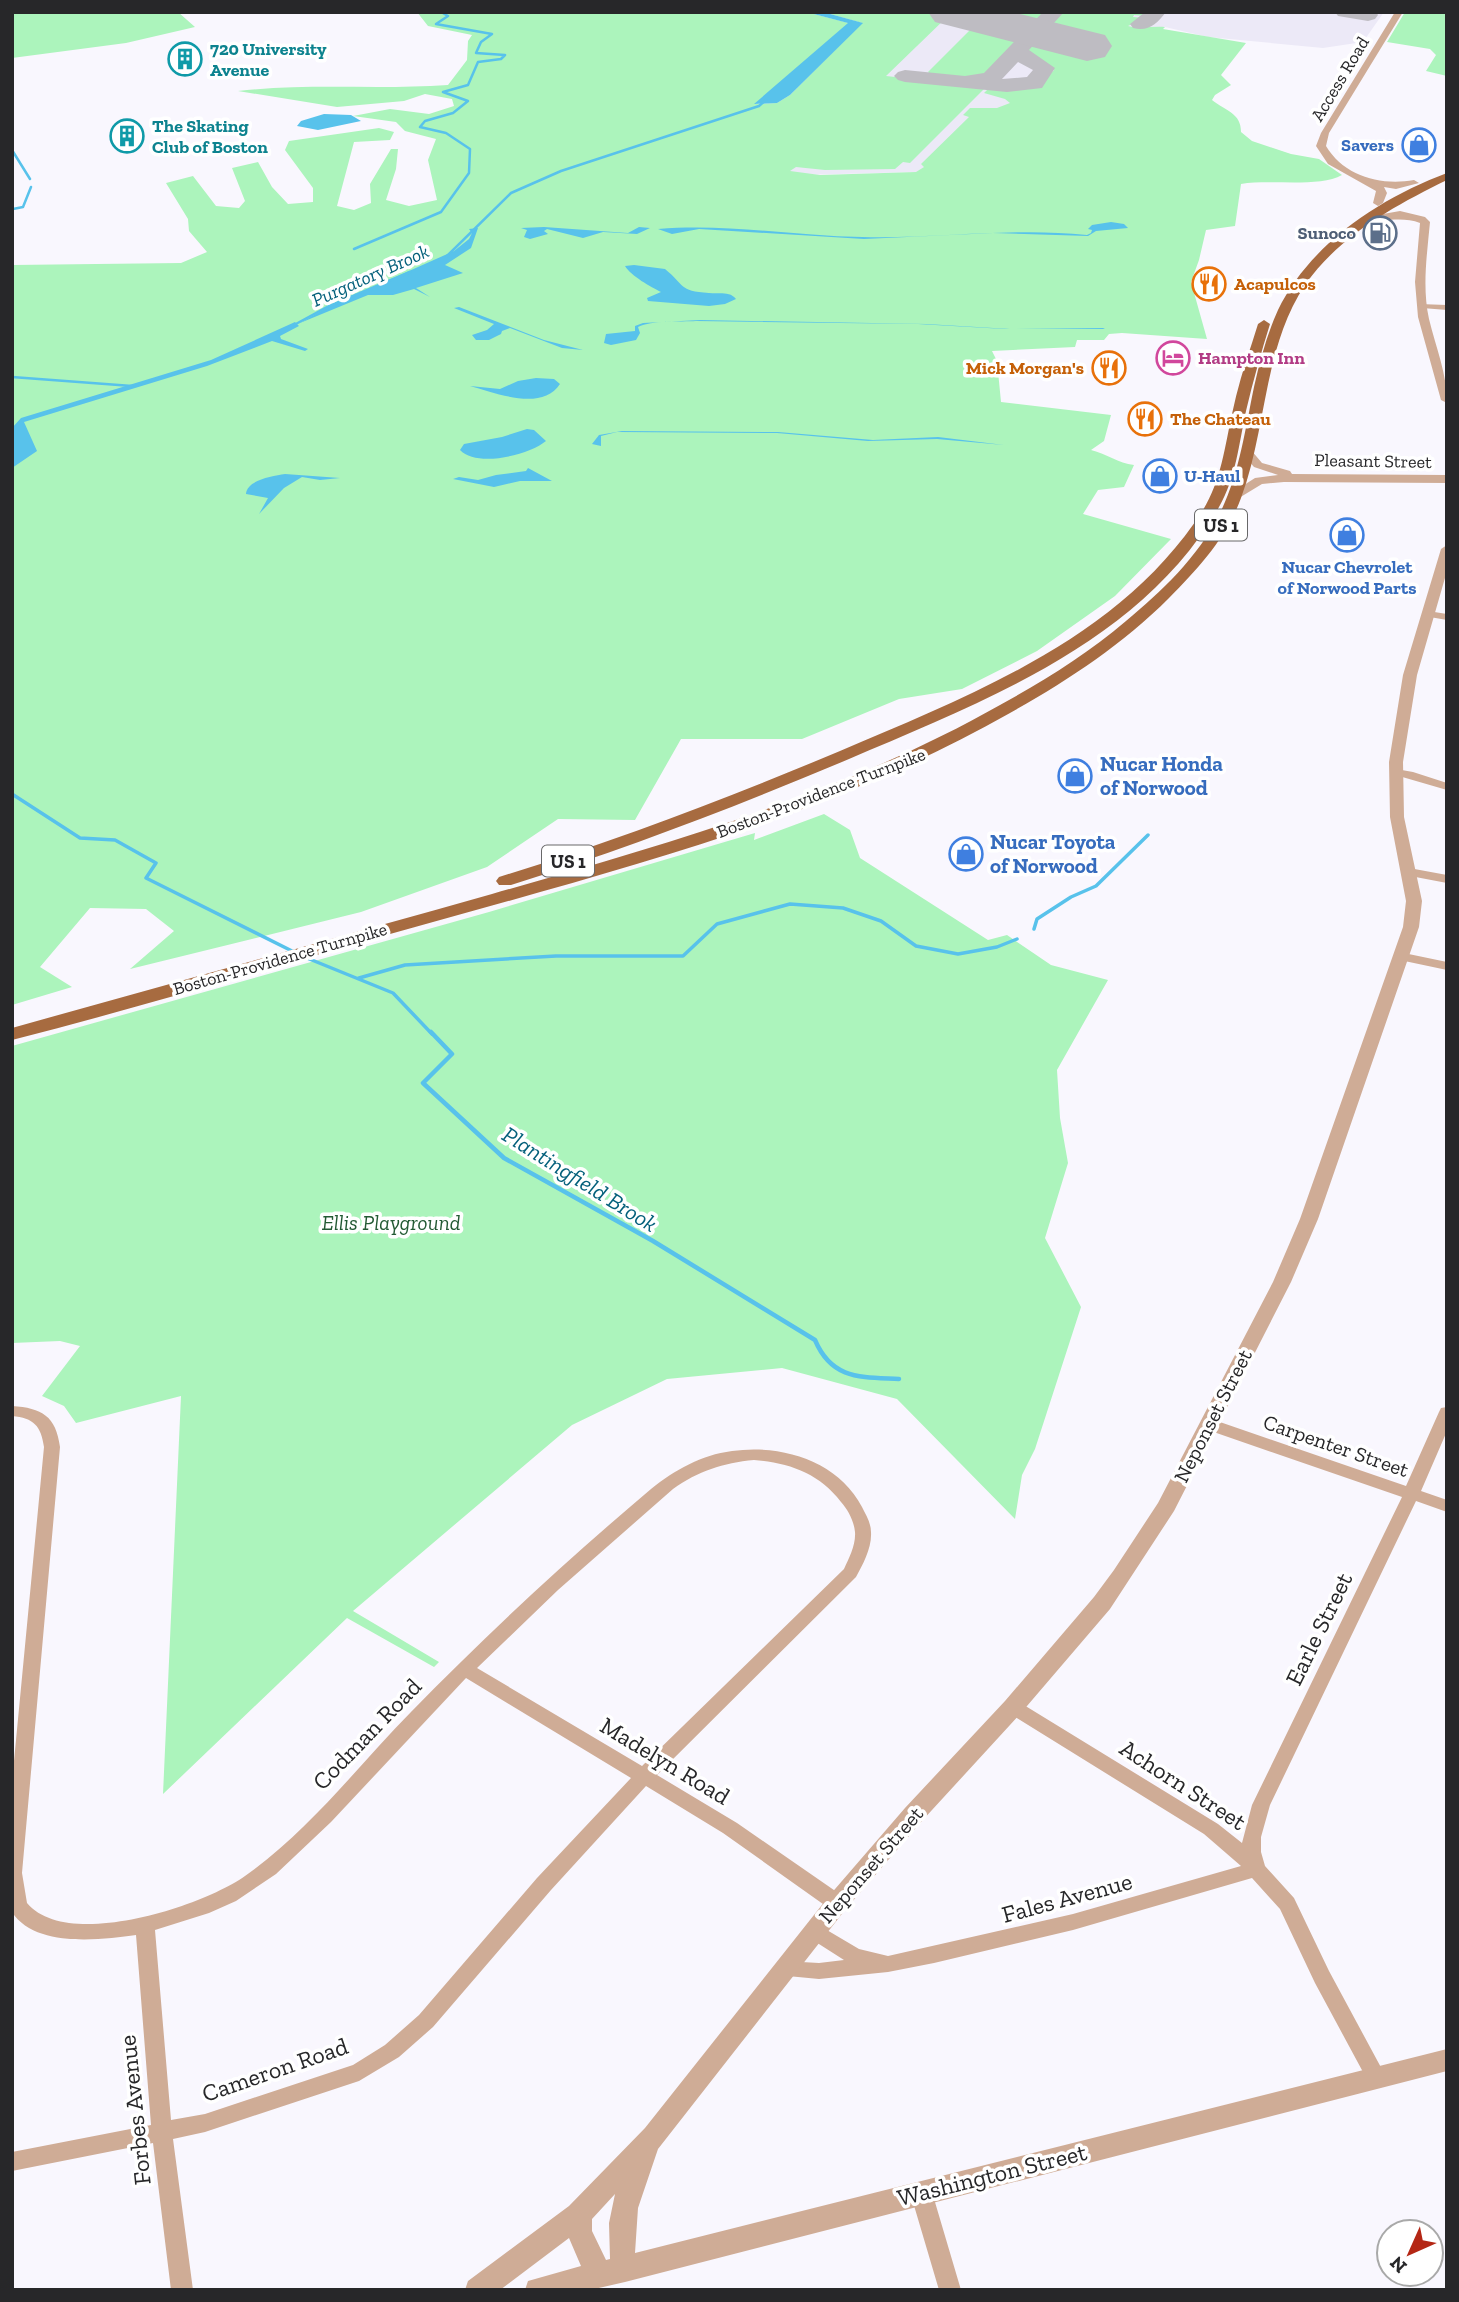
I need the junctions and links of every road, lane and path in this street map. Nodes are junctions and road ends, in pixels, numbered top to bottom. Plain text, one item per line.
1 (1399, 12) edge
2 (1447, 169) edge
3 (1447, 176) edge
4 (1369, 183) junction
5 (1414, 183) junction
6 (1401, 198) junction
7 (1374, 210) junction
8 (1422, 219) junction
9 (1422, 306) junction
10 (1447, 308) edge
11 (1447, 400) edge
12 (1247, 452) junction
13 (1299, 477) junction
14 (1447, 479) edge
15 (1234, 497) junction
16 (1447, 549) edge
17 (1438, 615) edge
18 (834, 760) junction
19 (1396, 772) junction
20 (868, 778) junction
21 (1447, 787) edge
22 (1409, 873) junction
23 (1447, 879) edge
24 (302, 947) junction
25 (272, 955) junction
26 (1399, 956) junction
27 (1447, 966) edge
28 (12, 1022) edge
29 (12, 1034) edge
30 (12, 1411) edge
31 (1447, 1412) edge
32 (1211, 1425) junction
33 (1411, 1494) junction
34 (1447, 1506) edge
35 (463, 1668) junction
36 (1013, 1707) junction
37 (16, 1773) edge
38 (643, 1777) junction
39 (1256, 1869) junction
40 (837, 1903) junction
41 (145, 1925) junction
42 (815, 1931) junction
43 (888, 1964) junction
44 (784, 1969) junction
45 (1447, 2060) edge
46 (1377, 2079) junction
47 (162, 2130) junction
48 (654, 2136) junction
49 (12, 2162) edge
50 (921, 2192) junction
51 (578, 2215) junction
52 (612, 2272) junction
53 (182, 2290) edge
54 (478, 2290) edge
55 (538, 2290) edge
56 (950, 2290) edge

1 - 4 street, Access Road
2 - 5 main road, Boston-Providence Turnpike / US 1
3 - 6 main road, Boston-Providence Turnpike / US 1
4 - 5 street, Access Road
4 - 7 street
5 - 7 main road, Boston-Providence Turnpike / US 1
6 - 7 main road, Boston-Providence Turnpike / US 1
6 - 8 street
7 - 8 street
7 - 12 main road, Boston-Providence Turnpike / US 1
7 - 18 main road, Boston-Providence Turnpike / US 1
8 - 9 street
9 - 10 street
9 - 11 street
12 - 13 street, Pleasant Street
12 - 15 main road, Boston-Providence Turnpike / US 1
13 - 14 street, Pleasant Street
13 - 15 street, Pleasant Street
15 - 20 main road, Boston-Providence Turnpike / US 1
16 - 17 street, Neponset Street
17 - 19 street, Neponset Street
18 - 20 main road
18 - 24 main road, Boston-Providence Turnpike / US 1
19 - 21 street
19 - 22 street, Neponset Street
20 - 24 main road, Boston-Providence Turnpike / US 1
22 - 23 street
22 - 26 street, Neponset Street
24 - 25 main road, Boston-Providence Turnpike / US 1
25 - 28 main road, Boston-Providence Turnpike / US 1
25 - 29 main road, Boston-Providence Turnpike / US 1
26 - 27 street
26 - 32 street, Neponset Street
30 - 37 street, Codman Road
31 - 33 street, Earle Street
32 - 33 street, Carpenter Street
32 - 36 street, Neponset Street
33 - 34 street, Carpenter Street
33 - 39 street, Earle Street
35 - 38 street, Madelyn Road
35 - 38 street, Codman Road
35 - 41 street, Codman Road
36 - 39 street, Achorn Street
36 - 40 street, Neponset Street
37 - 41 street, Codman Road
38 - 40 street, Madelyn Road
38 - 47 street, Cameron Road
39 - 43 street, Fales Avenue
39 - 46 street, Achorn Street
40 - 42 street, Neponset Street
41 - 47 street, Forbes Avenue
42 - 43 street, Fales Avenue
42 - 44 street, Neponset Street
43 - 44 street, Fales Avenue
44 - 48 street, Neponset Street
45 - 46 street, Washington Street
46 - 50 street, Washington Street
47 - 49 street, Cameron Road
47 - 53 street, Forbes Avenue
48 - 51 street, Neponset Street
48 - 52 street, Neponset Street
50 - 52 street, Washington Street
50 - 56 street
51 - 52 street
51 - 54 street, Neponset Street
52 - 55 street, Washington Street

